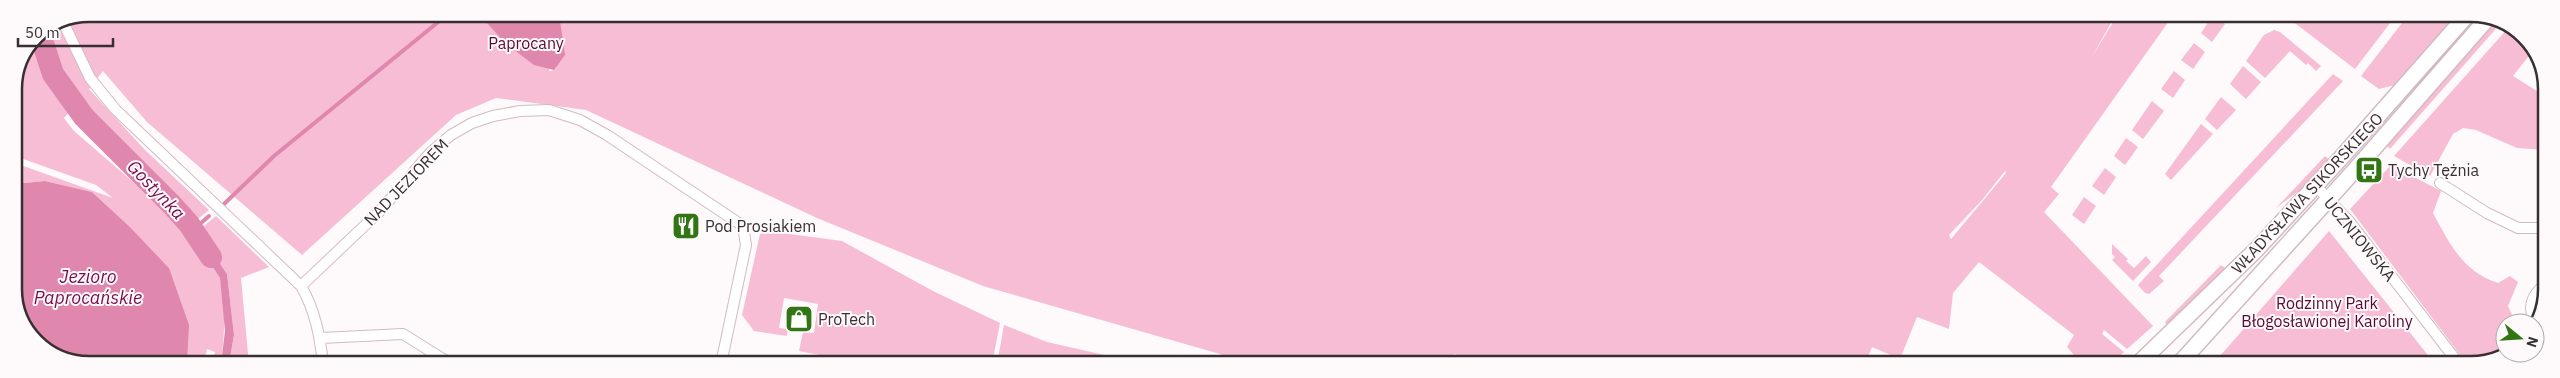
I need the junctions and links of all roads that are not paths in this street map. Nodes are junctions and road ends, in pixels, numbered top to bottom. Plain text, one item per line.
1 (2461, 22) edge
2 (2483, 24) edge
3 (66, 27) edge
4 (2440, 183) dead end
5 (2316, 186) junction
6 (2328, 198) junction
7 (2538, 228) edge
8 (301, 286) junction
9 (2538, 292) edge
10 (2531, 313) edge
11 (321, 338) junction
12 (322, 356) edge
13 (438, 356) edge
14 (723, 356) edge
15 (2146, 356) edge
16 (2186, 356) edge
17 (2453, 356) edge

1 - 5 street, WŁADYSŁAWA SIKORSKIEGO
2 - 6 street, WŁADYSŁAWA SIKORSKIEGO
3 - 8 street
4 - 7 street
5 - 6 street, UCZNIOWSKA
5 - 15 street, WŁADYSŁAWA SIKORSKIEGO
6 - 16 street, WŁADYSŁAWA SIKORSKIEGO
6 - 17 street, UCZNIOWSKA
8 - 11 street
8 - 14 street, NAD JEZIOREM
9 - 10 street
11 - 12 street
11 - 13 street

